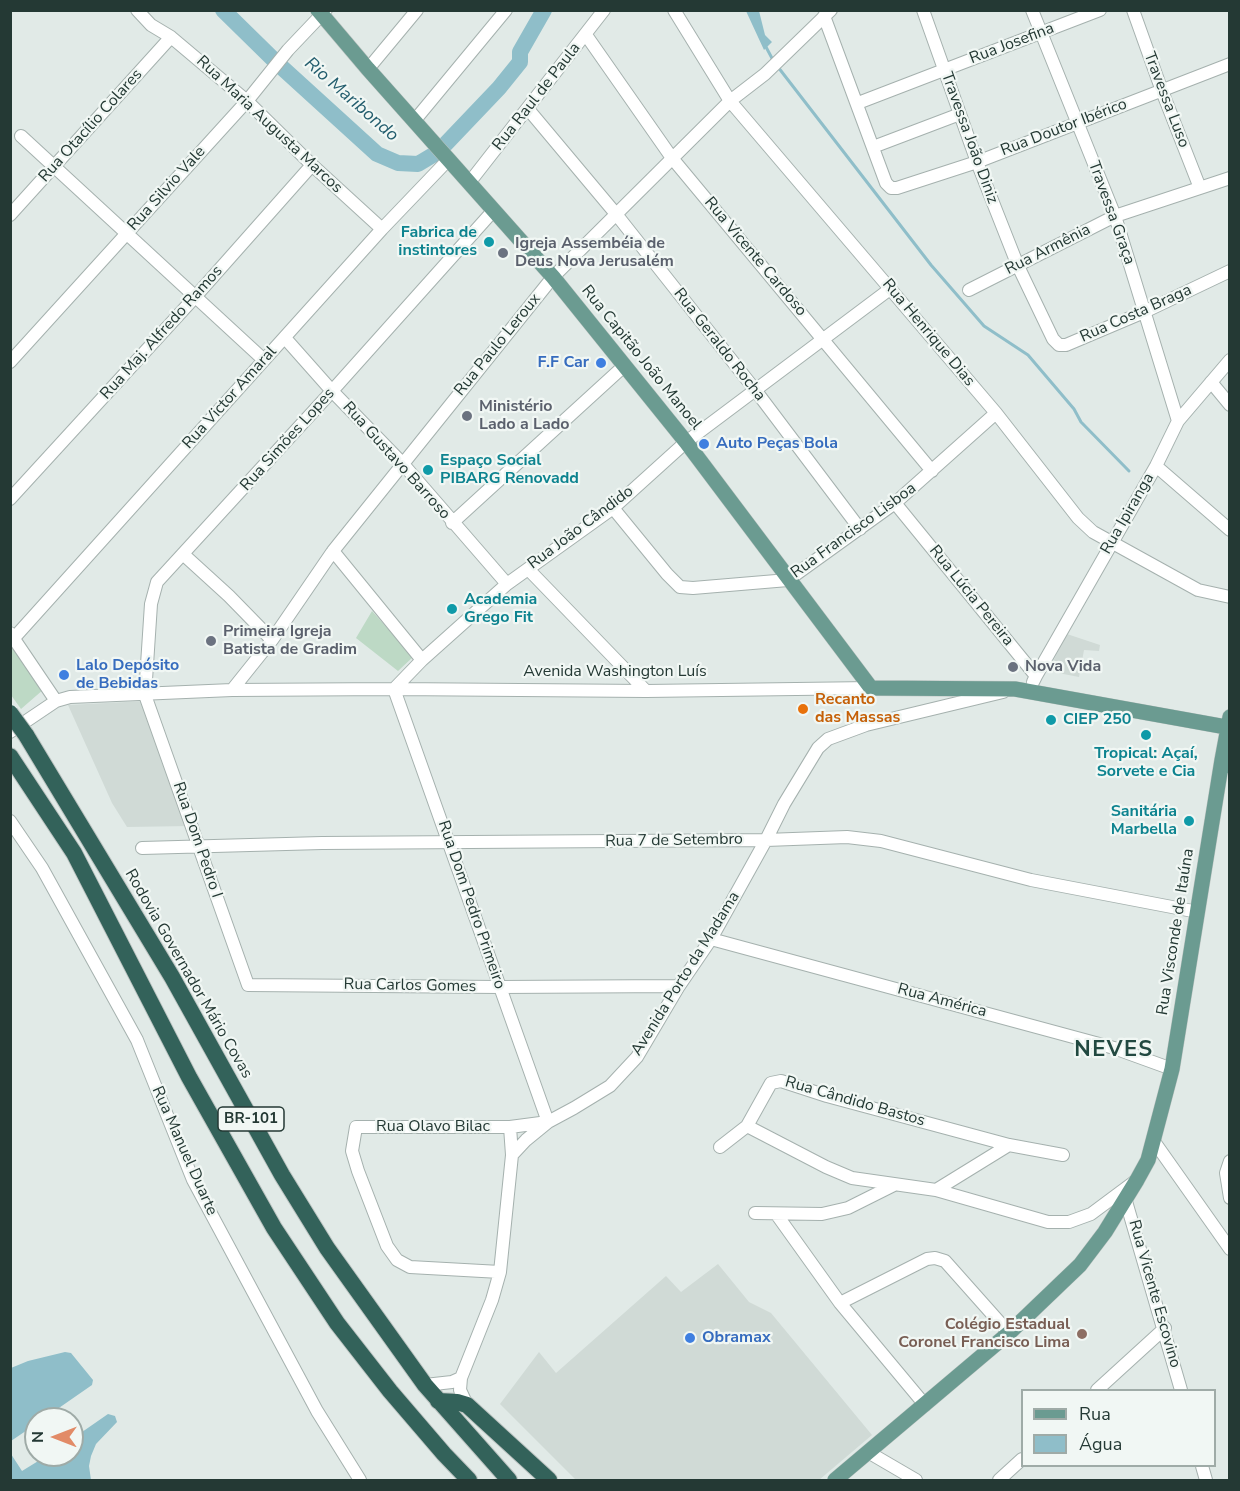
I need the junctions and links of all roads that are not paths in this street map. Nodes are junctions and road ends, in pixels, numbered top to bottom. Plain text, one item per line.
1 (137, 10) edge
2 (417, 10) edge
3 (506, 10) edge
4 (604, 10) edge
5 (674, 10) edge
6 (923, 10) edge
7 (1032, 10) edge
8 (1100, 10) edge
9 (1133, 10) edge
10 (322, 12) edge
11 (828, 13) edge
12 (1042, 33) junction
13 (586, 35) junction
14 (171, 37) junction
15 (1230, 64) edge
16 (368, 69) junction
17 (944, 70) junction
18 (1161, 91) junction
19 (247, 101) junction
20 (730, 101) junction
21 (858, 103) junction
22 (528, 109) junction
23 (960, 114) junction
24 (415, 120) junction
25 (1077, 122) junction
26 (21, 136) dead end
27 (873, 147) junction
28 (442, 152) junction
29 (672, 158) junction
30 (977, 162) junction
31 (312, 165) junction
32 (54, 168) junction
33 (1230, 178) edge
34 (469, 183) junction
35 (1200, 188) junction
36 (493, 211) junction
37 (616, 214) junction
38 (10, 215) edge
39 (1115, 216) junction
40 (382, 229) junction
41 (126, 235) junction
42 (1018, 266) junction
43 (1230, 272) edge
44 (553, 277) junction
45 (890, 289) junction
46 (969, 290) dead end
47 (195, 297) junction
48 (1144, 312) junction
49 (285, 338) junction
50 (822, 338) junction
51 (264, 360) junction
52 (1230, 360) edge
53 (10, 362) edge
54 (624, 366) junction
55 (1211, 382) junction
56 (332, 391) junction
57 (756, 391) junction
58 (1230, 405) edge
59 (996, 413) junction
60 (1178, 420) junction
61 (686, 442) junction
62 (403, 464) junction
63 (1156, 466) junction
64 (932, 471) junction
65 (10, 499) edge
66 (896, 503) junction
67 (613, 508) junction
68 (452, 523) junction
69 (860, 529) junction
70 (1230, 530) edge
71 (1111, 541) junction
72 (333, 551) junction
73 (184, 555) junction
74 (528, 569) junction
75 (788, 580) junction
76 (507, 584) junction
77 (1230, 597) edge
78 (12, 636) edge
79 (272, 640) junction
80 (422, 660) junction
81 (1036, 676) junction
82 (871, 688) junction
83 (394, 689) junction
84 (232, 690) junction
85 (1021, 690) junction
86 (646, 691) junction
87 (146, 695) junction
88 (56, 701) junction
89 (10, 713) edge
90 (1228, 722) edge
91 (18, 734) edge
92 (10, 756) edge
93 (1226, 765) edge
94 (1230, 785) edge
95 (1214, 801) junction
96 (10, 821) edge
97 (766, 840) junction
98 (450, 843) junction
99 (142, 848) dead end
100 (200, 848) junction
101 (1198, 912) junction
102 (711, 939) junction
103 (248, 985) joint
104 (679, 986) junction
105 (500, 987) junction
106 (1172, 1069) junction
107 (548, 1122) junction
108 (747, 1125) junction
109 (510, 1127) junction
110 (1153, 1140) junction
111 (1009, 1145) junction
112 (720, 1147) dead end
113 (512, 1155) junction
114 (1063, 1155) dead end
115 (1230, 1161) edge
116 (1228, 1173) edge
117 (1137, 1180) junction
118 (894, 1185) junction
119 (936, 1190) junction
120 (1125, 1198) junction
121 (1230, 1198) edge
122 (755, 1213) dead end
123 (777, 1215) junction
124 (1230, 1249) edge
125 (500, 1272) junction
126 (840, 1303) junction
127 (1165, 1328) junction
128 (1009, 1333) junction
129 (461, 1378) junction
130 (425, 1385) junction
131 (1098, 1389) edge
132 (1182, 1389) edge
133 (438, 1401) junction
134 (467, 1405) junction
135 (925, 1405) junction
136 (868, 1452) junction
137 (444, 1454) junction
138 (1021, 1461) edge
139 (360, 1480) edge
140 (459, 1480) edge
141 (470, 1480) edge
142 (509, 1480) edge
143 (549, 1480) edge
144 (835, 1480) edge
145 (916, 1480) edge
146 (999, 1480) edge

1 - 14 street, Rua Maria Augusta Marcos
2 - 16 street
3 - 24 street
4 - 13 street, Rua Raul de Paula
5 - 20 street, Rua Henrique Dias
6 - 17 street, Travessa João Diniz
7 - 12 street, Travessa Graça
8 - 12 street, Rua Josefina
9 - 18 street, Travessa Luso
10 - 16 main road, Rua Capitão João Manoel
10 - 19 street, Rua Silvio Vale
11 - 20 street, Rua Paulo Leroux
11 - 21 street
12 - 17 street, Rua Josefina
12 - 25 street, Travessa Graça
13 - 22 street, Rua Raul de Paula
13 - 29 street, Rua Vicente Cardoso
14 - 19 street, Rua Maria Augusta Marcos
14 - 32 street, Rua Otacílio Colares
15 - 18 street, Rua Doutor Ibérico
16 - 24 main road, Rua Capitão João Manoel
17 - 21 street, Rua Josefina
17 - 23 street, Travessa João Diniz
18 - 25 street, Rua Doutor Ibérico
18 - 35 street, Travessa Luso
19 - 31 street, Rua Maria Augusta Marcos
19 - 41 street, Rua Silvio Vale
20 - 29 street, Rua Paulo Leroux
20 - 45 street, Rua Henrique Dias
21 - 27 street
22 - 34 street, Rua Raul de Paula
22 - 37 street, Rua Geraldo Rocha
23 - 27 street
23 - 30 street, Travessa João Diniz
24 - 28 main road, Rua Capitão João Manoel
25 - 30 street, Rua Doutor Ibérico
25 - 39 street, Travessa Graça
26 - 32 street
27 - 30 street, Rua Doutor Ibérico
28 - 34 main road, Rua Capitão João Manoel
28 - 40 street, Rua Victor Amaral
29 - 37 street, Rua Paulo Leroux
29 - 50 street, Rua Vicente Cardoso
30 - 42 street, Travessa João Diniz
31 - 40 street, Rua Maria Augusta Marcos
31 - 47 street, Rua Maj. Alfredo Ramos
32 - 38 street, Rua Otacílio Colares
32 - 41 street
33 - 35 street, Rua Armênia
34 - 36 main road, Rua Capitão João Manoel
35 - 39 street, Rua Armênia
36 - 44 main road, Rua Capitão João Manoel
36 - 56 street, Rua Simões Lopes
37 - 44 street, Rua Paulo Leroux
37 - 57 street, Rua Geraldo Rocha
39 - 42 street, Rua Armênia
39 - 48 street, Travessa Graça
40 - 49 street, Rua Victor Amaral
41 - 47 street
41 - 53 street, Rua Silvio Vale
42 - 46 street, Rua Armênia
42 - 48 street, Rua Costa Braga
43 - 48 street, Rua Costa Braga
44 - 54 main road, Rua Capitão João Manoel
44 - 62 street, Rua Paulo Leroux
45 - 50 street, Rua João Cândido
45 - 59 street, Rua Henrique Dias
47 - 51 street
47 - 65 street, Rua Maj. Alfredo Ramos
48 - 60 street, Travessa Graça
49 - 51 street, Rua Victor Amaral
49 - 56 street, Rua Gustavo Barroso
50 - 57 street, Rua João Cândido
50 - 64 street, Rua Vicente Cardoso
51 - 78 street, Rua Victor Amaral
52 - 55 street, Rua Ipiranga
54 - 61 main road, Rua Capitão João Manoel
54 - 68 street
55 - 58 street
55 - 60 street, Rua Ipiranga
56 - 62 street, Rua Gustavo Barroso
56 - 73 street, Rua Simões Lopes
57 - 61 street, Rua João Cândido
57 - 69 street, Rua Geraldo Rocha
59 - 64 street, Rua Francisco Lisboa
59 - 71 street, Rua Henrique Dias
60 - 63 street, Rua Ipiranga
61 - 67 street, Rua João Cândido
61 - 75 main road, Rua Capitão João Manoel
62 - 68 street, Rua Gustavo Barroso
62 - 72 street, Rua Paulo Leroux
63 - 70 street
63 - 71 street, Rua Ipiranga
64 - 66 street, Rua Francisco Lisboa
66 - 69 street, Rua Francisco Lisboa
66 - 81 street, Rua Lúcia Pereira
67 - 74 street, Rua João Cândido
67 - 75 street, Rua Francisco Lisboa
68 - 76 street, Rua Gustavo Barroso
69 - 75 street, Rua Francisco Lisboa
71 - 77 street, Rua Henrique Dias
71 - 81 street, Rua Ipiranga
72 - 79 street, Rua Paulo Leroux
72 - 80 street
73 - 79 street
73 - 87 street, Rua Simões Lopes
74 - 76 street, Rua João Cândido
74 - 86 street
75 - 82 main road, Rua Capitão João Manoel
76 - 80 street, Rua João Cândido
78 - 88 street
79 - 84 street, Rua Paulo Leroux
80 - 83 street, Rua João Cândido
81 - 85 street
82 - 85 main road, Avenida Washington Luís
82 - 86 street, Avenida Washington Luís
83 - 84 street, Avenida Washington Luís
83 - 86 street, Avenida Washington Luís
83 - 98 street, Rua Dom Pedro Primeiro
84 - 87 street, Avenida Washington Luís
85 - 90 main road, Avenida Washington Luís
85 - 97 street, Avenida Porto da Madama
87 - 88 street, Avenida Washington Luís
87 - 100 street, Rua Dom Pedro I
88 - 91 street, Avenida Washington Luís
89 - 91 highway, Rodovia Governador Mário Covas / BR-101, bridge
90 - 93 main road, Rua Visconde de Itaúna
91 - 130 highway, Rodovia Governador Mário Covas / BR-101
92 - 137 highway, BR-101
93 - 95 main road, Rua Visconde de Itaúna
94 - 95 main road
95 - 101 main road, Rua Visconde de Itaúna
96 - 139 street, Rua Manuel Duarte
97 - 98 street, Rua 7 de Setembro
97 - 101 street, Rua 7 de Setembro
97 - 102 street, Avenida Porto da Madama
98 - 100 street, Rua 7 de Setembro
98 - 105 street, Rua Dom Pedro Primeiro
99 - 100 street, Rua 7 de Setembro
100 - 103 street, Rua Dom Pedro I
101 - 106 main road, Rua Visconde de Itaúna
102 - 104 street, Avenida Porto da Madama
102 - 106 street, Rua América
103 - 105 street, Rua Carlos Gomes
104 - 105 street, Rua Carlos Gomes
104 - 107 street, Avenida Porto da Madama
105 - 107 street, Rua Dom Pedro Primeiro
106 - 110 main road, Rua Visconde de Itaúna
107 - 109 street, Avenida Porto da Madama
107 - 113 street
108 - 111 street, Rua Cândido Bastos
108 - 112 street
108 - 118 street
109 - 113 street
109 - 125 street, Rua Olavo Bilac
110 - 117 main road, Rua Visconde de Itaúna
110 - 124 street
111 - 114 street, Rua Cândido Bastos
111 - 119 street
113 - 125 street
115 - 116 street
116 - 121 street
117 - 119 street
117 - 120 main road, Rua Visconde de Itaúna
118 - 119 street
118 - 123 street
120 - 127 street, Rua Vicente Escovino
120 - 128 main road, Rua Visconde de Itaúna
122 - 123 street
123 - 126 street
125 - 129 street
126 - 128 street
126 - 135 street
127 - 131 street
127 - 132 street, Rua Vicente Escovino
128 - 135 main road, Rua Visconde de Itaúna
129 - 130 street
129 - 134 street
130 - 133 highway, Rodovia Governador Mário Covas / BR-101
133 - 134 highway
133 - 142 highway, Rodovia Governador Mário Covas / BR-101
134 - 143 highway
135 - 136 main road, Rua Visconde de Itaúna
136 - 144 main road, Rua Visconde de Itaúna
136 - 145 street
137 - 140 highway
137 - 141 highway, BR-101
138 - 146 street

